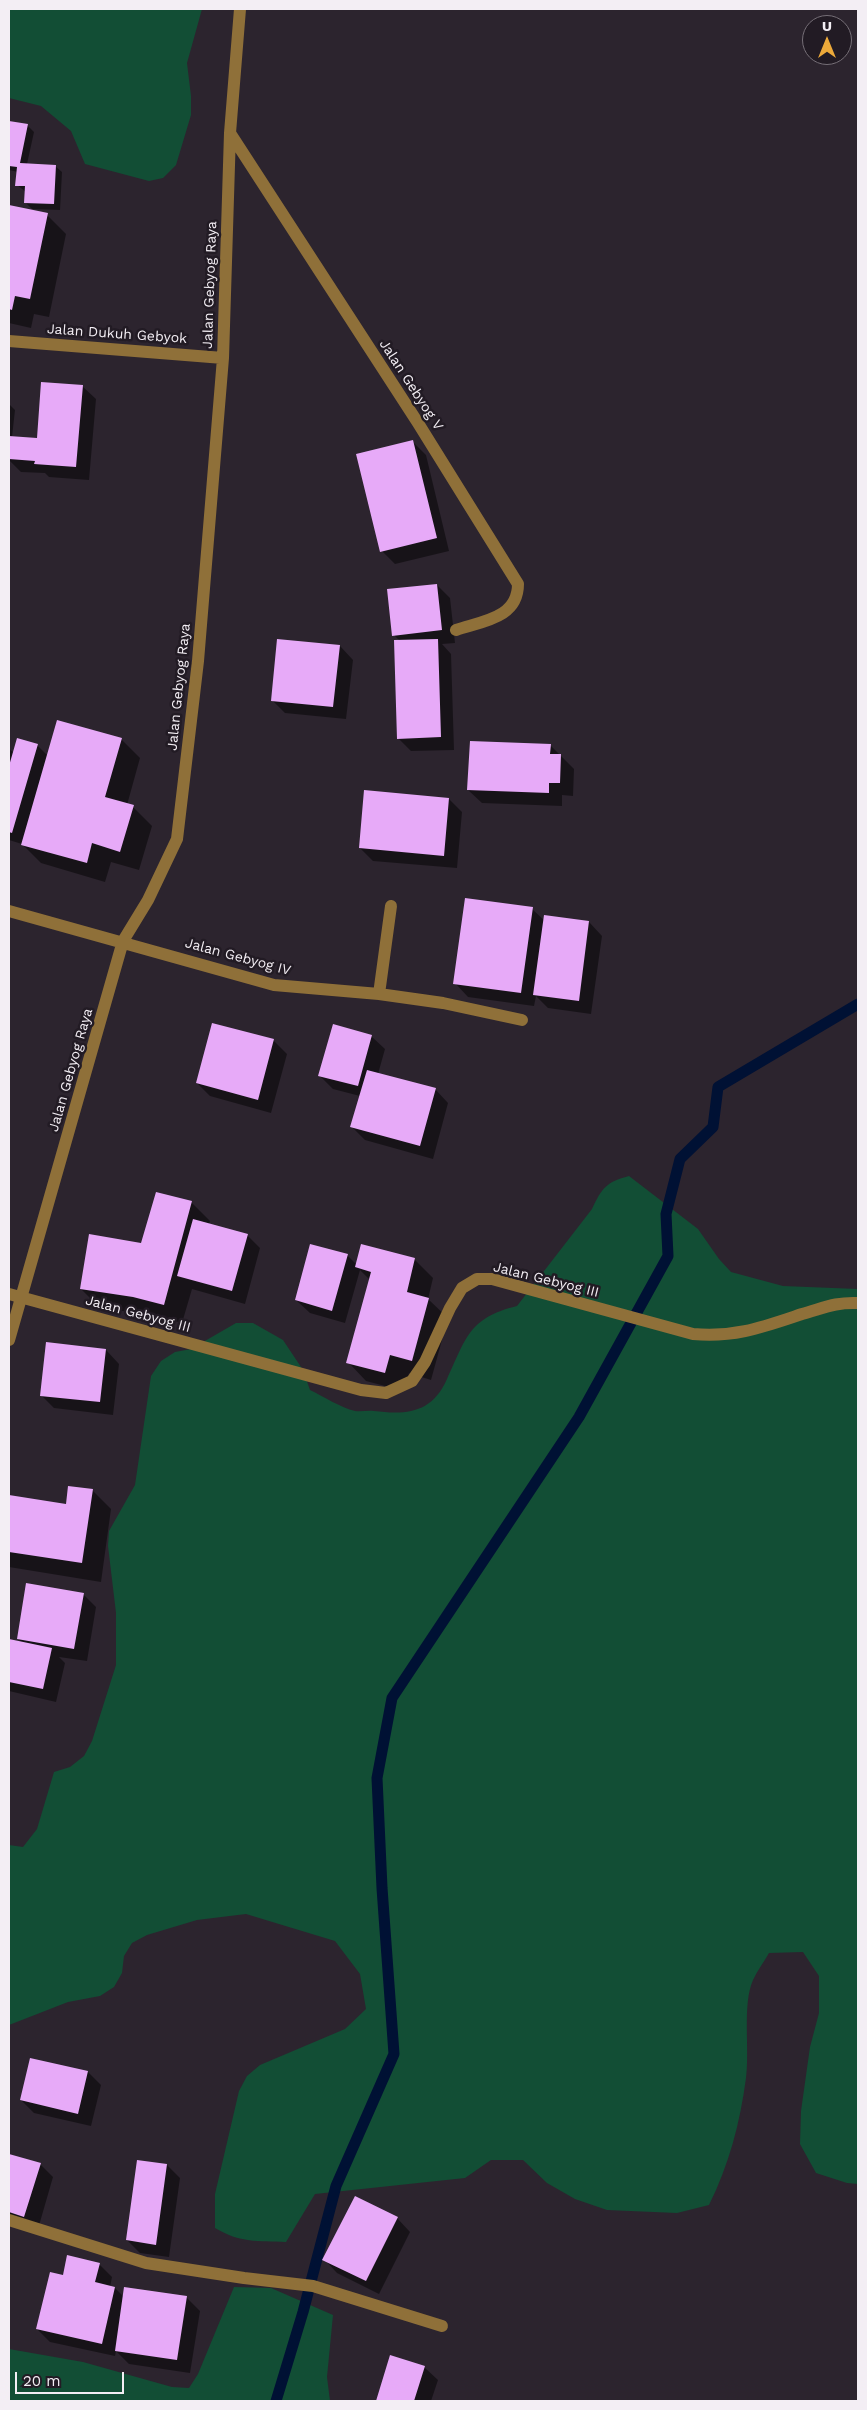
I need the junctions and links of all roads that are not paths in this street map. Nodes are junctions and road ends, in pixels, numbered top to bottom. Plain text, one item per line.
1 (240, 9) edge
2 (230, 133) junction
3 (9, 341) edge
4 (223, 358) junction
5 (456, 630) dead end
6 (391, 906) dead end
7 (9, 911) edge
8 (123, 941) junction
9 (379, 994) junction
10 (522, 1020) dead end
11 (15, 1296) edge
12 (858, 1303) edge
13 (9, 1340) edge
14 (9, 2220) edge
15 (442, 2326) dead end

1 - 2 street, Jalan Gebyog Raya
2 - 4 street, Jalan Gebyog Raya
2 - 5 street, Jalan Gebyog V
3 - 4 street, Jalan Dukuh Gebyok
4 - 8 street, Jalan Gebyog Raya
6 - 9 street
7 - 8 street
8 - 9 street, Jalan Gebyog IV
8 - 11 street, Jalan Gebyog Raya
9 - 10 street, Jalan Gebyog IV
11 - 12 street, Jalan Gebyog III
11 - 13 street, Jalan Gebyog Raya
14 - 15 street

